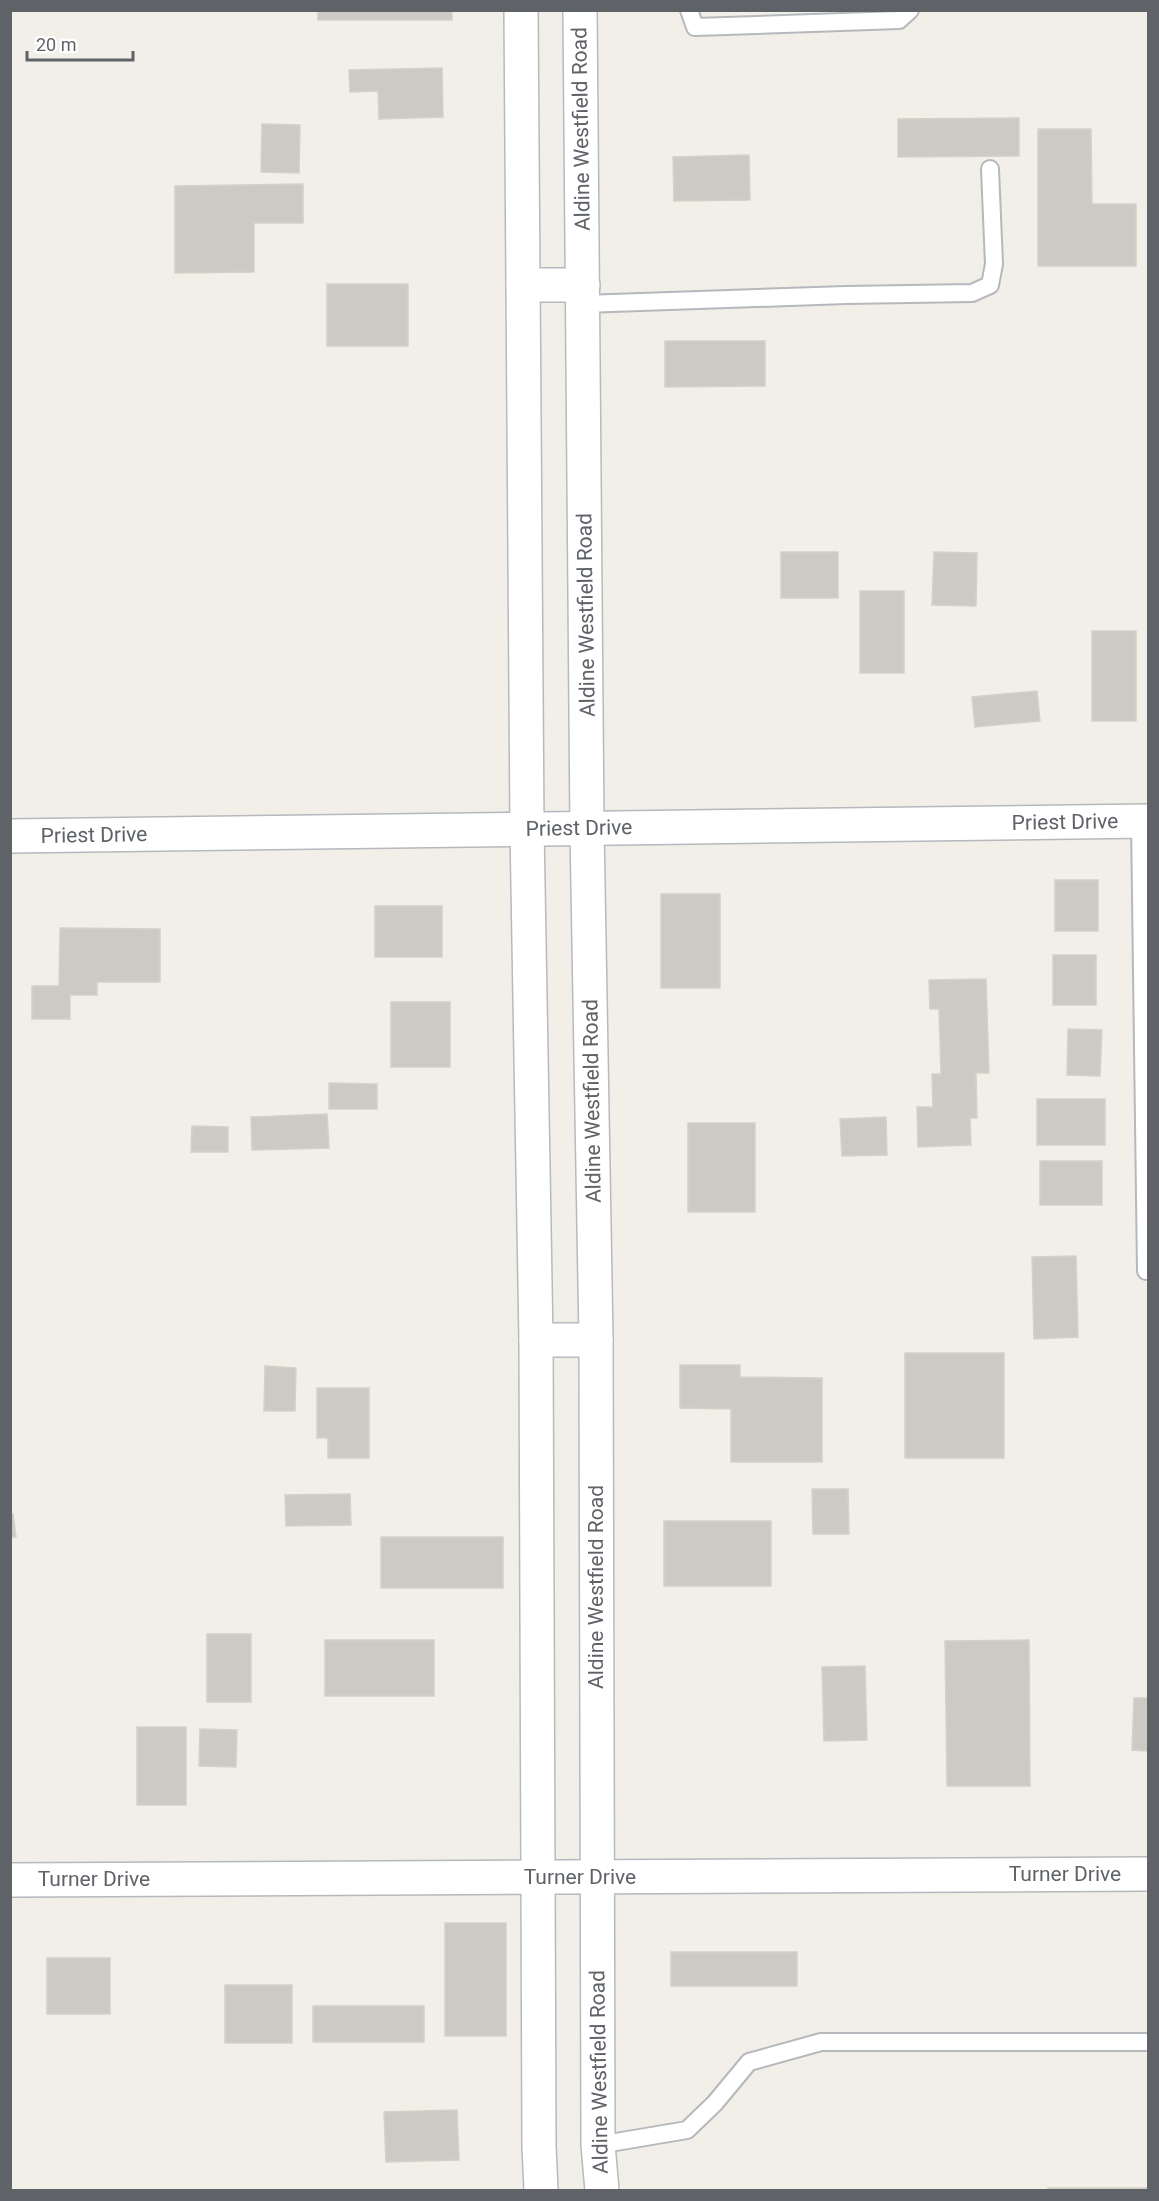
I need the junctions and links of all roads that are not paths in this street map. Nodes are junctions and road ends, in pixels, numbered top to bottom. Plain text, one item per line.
1 (520, 10) edge
2 (580, 10) edge
3 (689, 10) edge
4 (910, 10) edge
5 (990, 169) dead end
6 (523, 285) junction
7 (583, 295) junction
8 (1144, 821) edge
9 (527, 828) junction
10 (587, 828) junction
11 (10, 836) edge
12 (1146, 1272) dead end
13 (536, 1340) junction
14 (596, 1340) junction
15 (1149, 1874) edge
16 (596, 1876) junction
17 (537, 1877) junction
18 (10, 1880) edge
19 (1149, 2042) edge
20 (598, 2145) junction
21 (541, 2190) edge
22 (602, 2190) edge

1 - 6 main road
2 - 7 main road, Aldine Westfield Road
3 - 4 lane
5 - 7 lane
6 - 7 main road
6 - 9 main road
7 - 10 main road, Aldine Westfield Road
8 - 10 main road, Priest Drive
8 - 12 lane
9 - 10 main road, Priest Drive
9 - 11 main road, Priest Drive
9 - 13 main road
10 - 14 main road, Aldine Westfield Road
13 - 14 main road
13 - 17 main road
14 - 16 main road, Aldine Westfield Road
15 - 16 main road, Turner Drive
16 - 17 main road, Turner Drive
16 - 20 main road, Aldine Westfield Road
17 - 18 main road, Turner Drive
17 - 21 main road
19 - 20 lane
20 - 22 main road, Aldine Westfield Road

